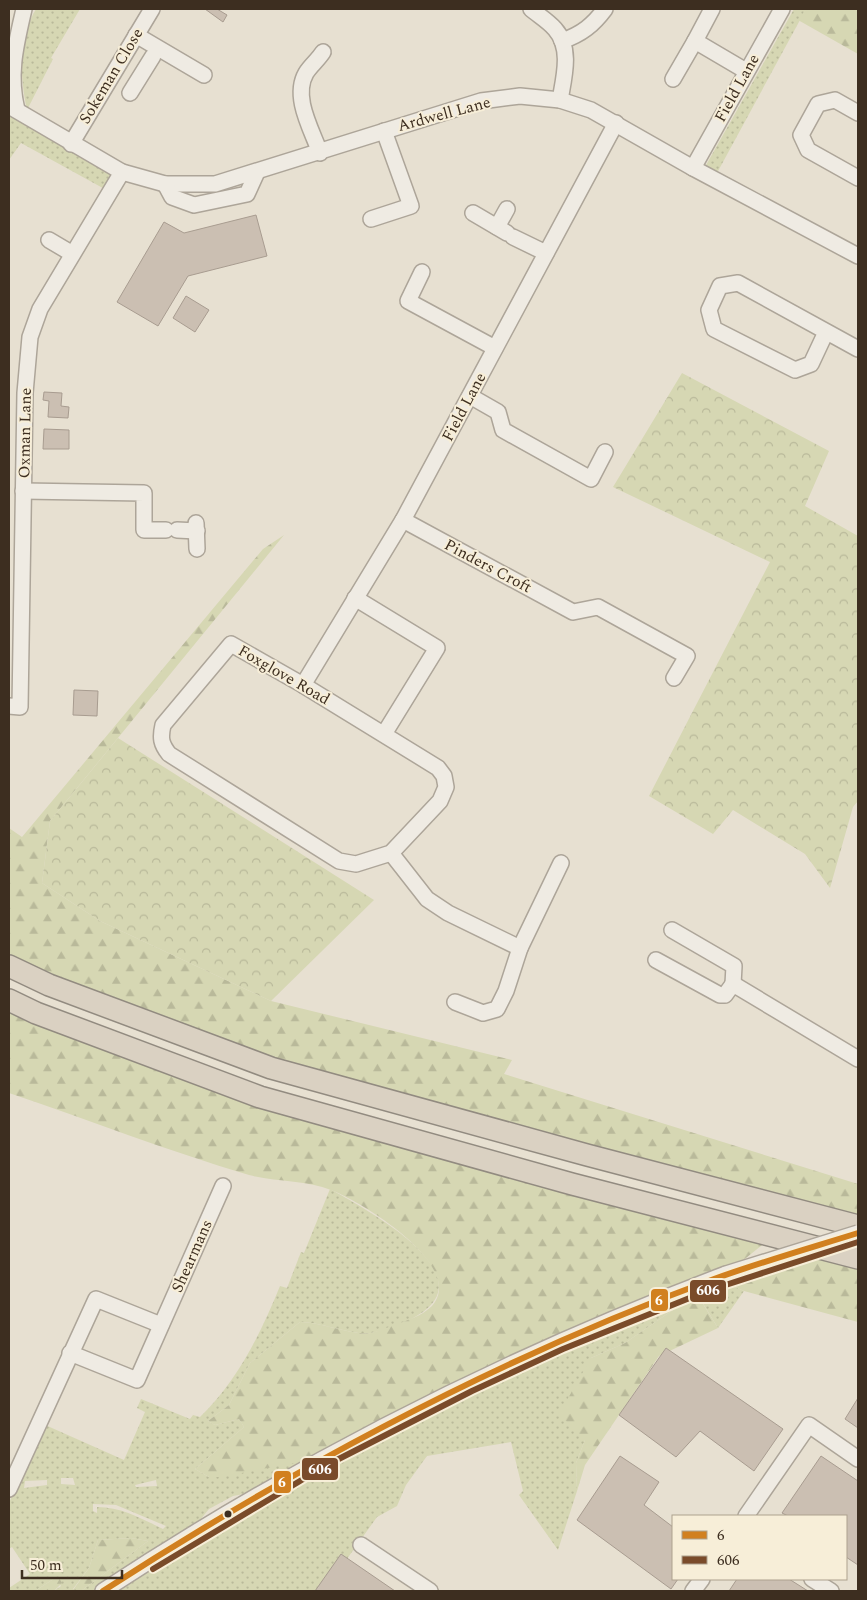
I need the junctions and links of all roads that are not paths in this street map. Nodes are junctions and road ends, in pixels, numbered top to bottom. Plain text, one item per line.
1 (22, 9) edge
2 (152, 9) edge
3 (531, 9) edge
4 (605, 9) edge
5 (712, 9) edge
6 (782, 9) edge
7 (9, 30) edge
8 (136, 35) junction
9 (562, 41) junction
10 (695, 41) junction
11 (323, 52) dead end
12 (153, 56) dead end
13 (115, 70) junction
14 (746, 71) junction
15 (204, 75) dead end
16 (673, 79) dead end
17 (560, 100) junction
18 (13, 108) edge
19 (858, 113) edge
20 (616, 123) junction
21 (384, 130) junction
22 (71, 144) junction
23 (320, 153) junction
24 (693, 168) junction
25 (122, 172) junction
26 (257, 172) junction
27 (858, 178) edge
28 (165, 184) junction
29 (507, 209) dead end
30 (473, 213) dead end
31 (372, 219) dead end
32 (506, 232) junction
33 (49, 240) dead end
34 (71, 253) junction
35 (546, 253) junction
36 (858, 256) edge
37 (422, 272) dead end
38 (826, 332) junction
39 (495, 348) junction
40 (858, 349) edge
41 (470, 396) junction
42 (605, 452) dead end
43 (16, 462) edge
44 (23, 491) junction
45 (403, 520) junction
46 (197, 549) dead end
47 (15, 576) edge
48 (356, 598) junction
49 (674, 678) dead end
50 (303, 685) junction
51 (9, 706) edge
52 (384, 734) junction
53 (391, 854) junction
54 (561, 863) dead end
55 (672, 930) dead end
56 (520, 948) junction
57 (656, 960) dead end
58 (9, 966) edge
59 (733, 984) junction
60 (9, 1000) edge
61 (455, 1002) dead end
62 (858, 1059) edge
63 (223, 1186) dead end
64 (858, 1226) edge
65 (858, 1233) edge
66 (858, 1258) edge
67 (160, 1325) junction
68 (70, 1353) junction
69 (858, 1459) edge
70 (9, 1489) edge
71 (747, 1515) edge
72 (361, 1545) dead end
73 (701, 1580) edge
74 (814, 1580) edge
75 (103, 1591) edge
76 (430, 1591) edge
77 (693, 1591) edge
78 (831, 1591) edge

1 - 7 street
1 - 18 street, Ardwell Lane
2 - 8 street, Sokeman Close
3 - 9 street
4 - 9 street
5 - 10 street
6 - 14 street, Field Lane
8 - 13 street, Sokeman Close
8 - 15 street
9 - 17 street
10 - 14 street
10 - 16 street
11 - 23 street
12 - 13 street
13 - 22 street, Sokeman Close
14 - 24 street, Field Lane
17 - 20 street, Ardwell Lane
17 - 21 street, Ardwell Lane
18 - 22 street, Ardwell Lane
19 - 27 street
20 - 24 street, Ardwell Lane
20 - 35 street, Field Lane
21 - 23 street, Ardwell Lane
21 - 31 street
22 - 25 street, Ardwell Lane
23 - 26 street, Ardwell Lane
24 - 36 street, Ardwell Lane
25 - 28 street, Ardwell Lane
25 - 34 street, Oxman Lane
26 - 28 street, Ardwell Lane
26 - 28 street
29 - 32 street
30 - 32 street
32 - 35 street
33 - 34 street
34 - 43 street, Oxman Lane
35 - 39 street, Field Lane
37 - 39 street
38 - 38 street
38 - 40 street
39 - 41 street, Field Lane
41 - 42 street
41 - 45 street, Field Lane
43 - 44 street, Oxman Lane
44 - 46 street
44 - 47 street, Oxman Lane
45 - 48 street, Field Lane
45 - 49 street, Pinders Croft
47 - 51 street, Oxman Lane
48 - 50 street, Field Lane
48 - 52 street
50 - 52 street, Foxglove Road
50 - 53 street, Foxglove Road
52 - 53 street, Foxglove Road
53 - 56 street
54 - 56 street
55 - 59 street
56 - 61 street
57 - 59 street
58 - 64 highway
59 - 62 street
60 - 66 highway
63 - 67 street, Shearmans
65 - 75 street, bridge
67 - 68 street
67 - 68 street, Shearmans
68 - 70 street
69 - 71 street
72 - 76 street
73 - 77 street
74 - 78 street

